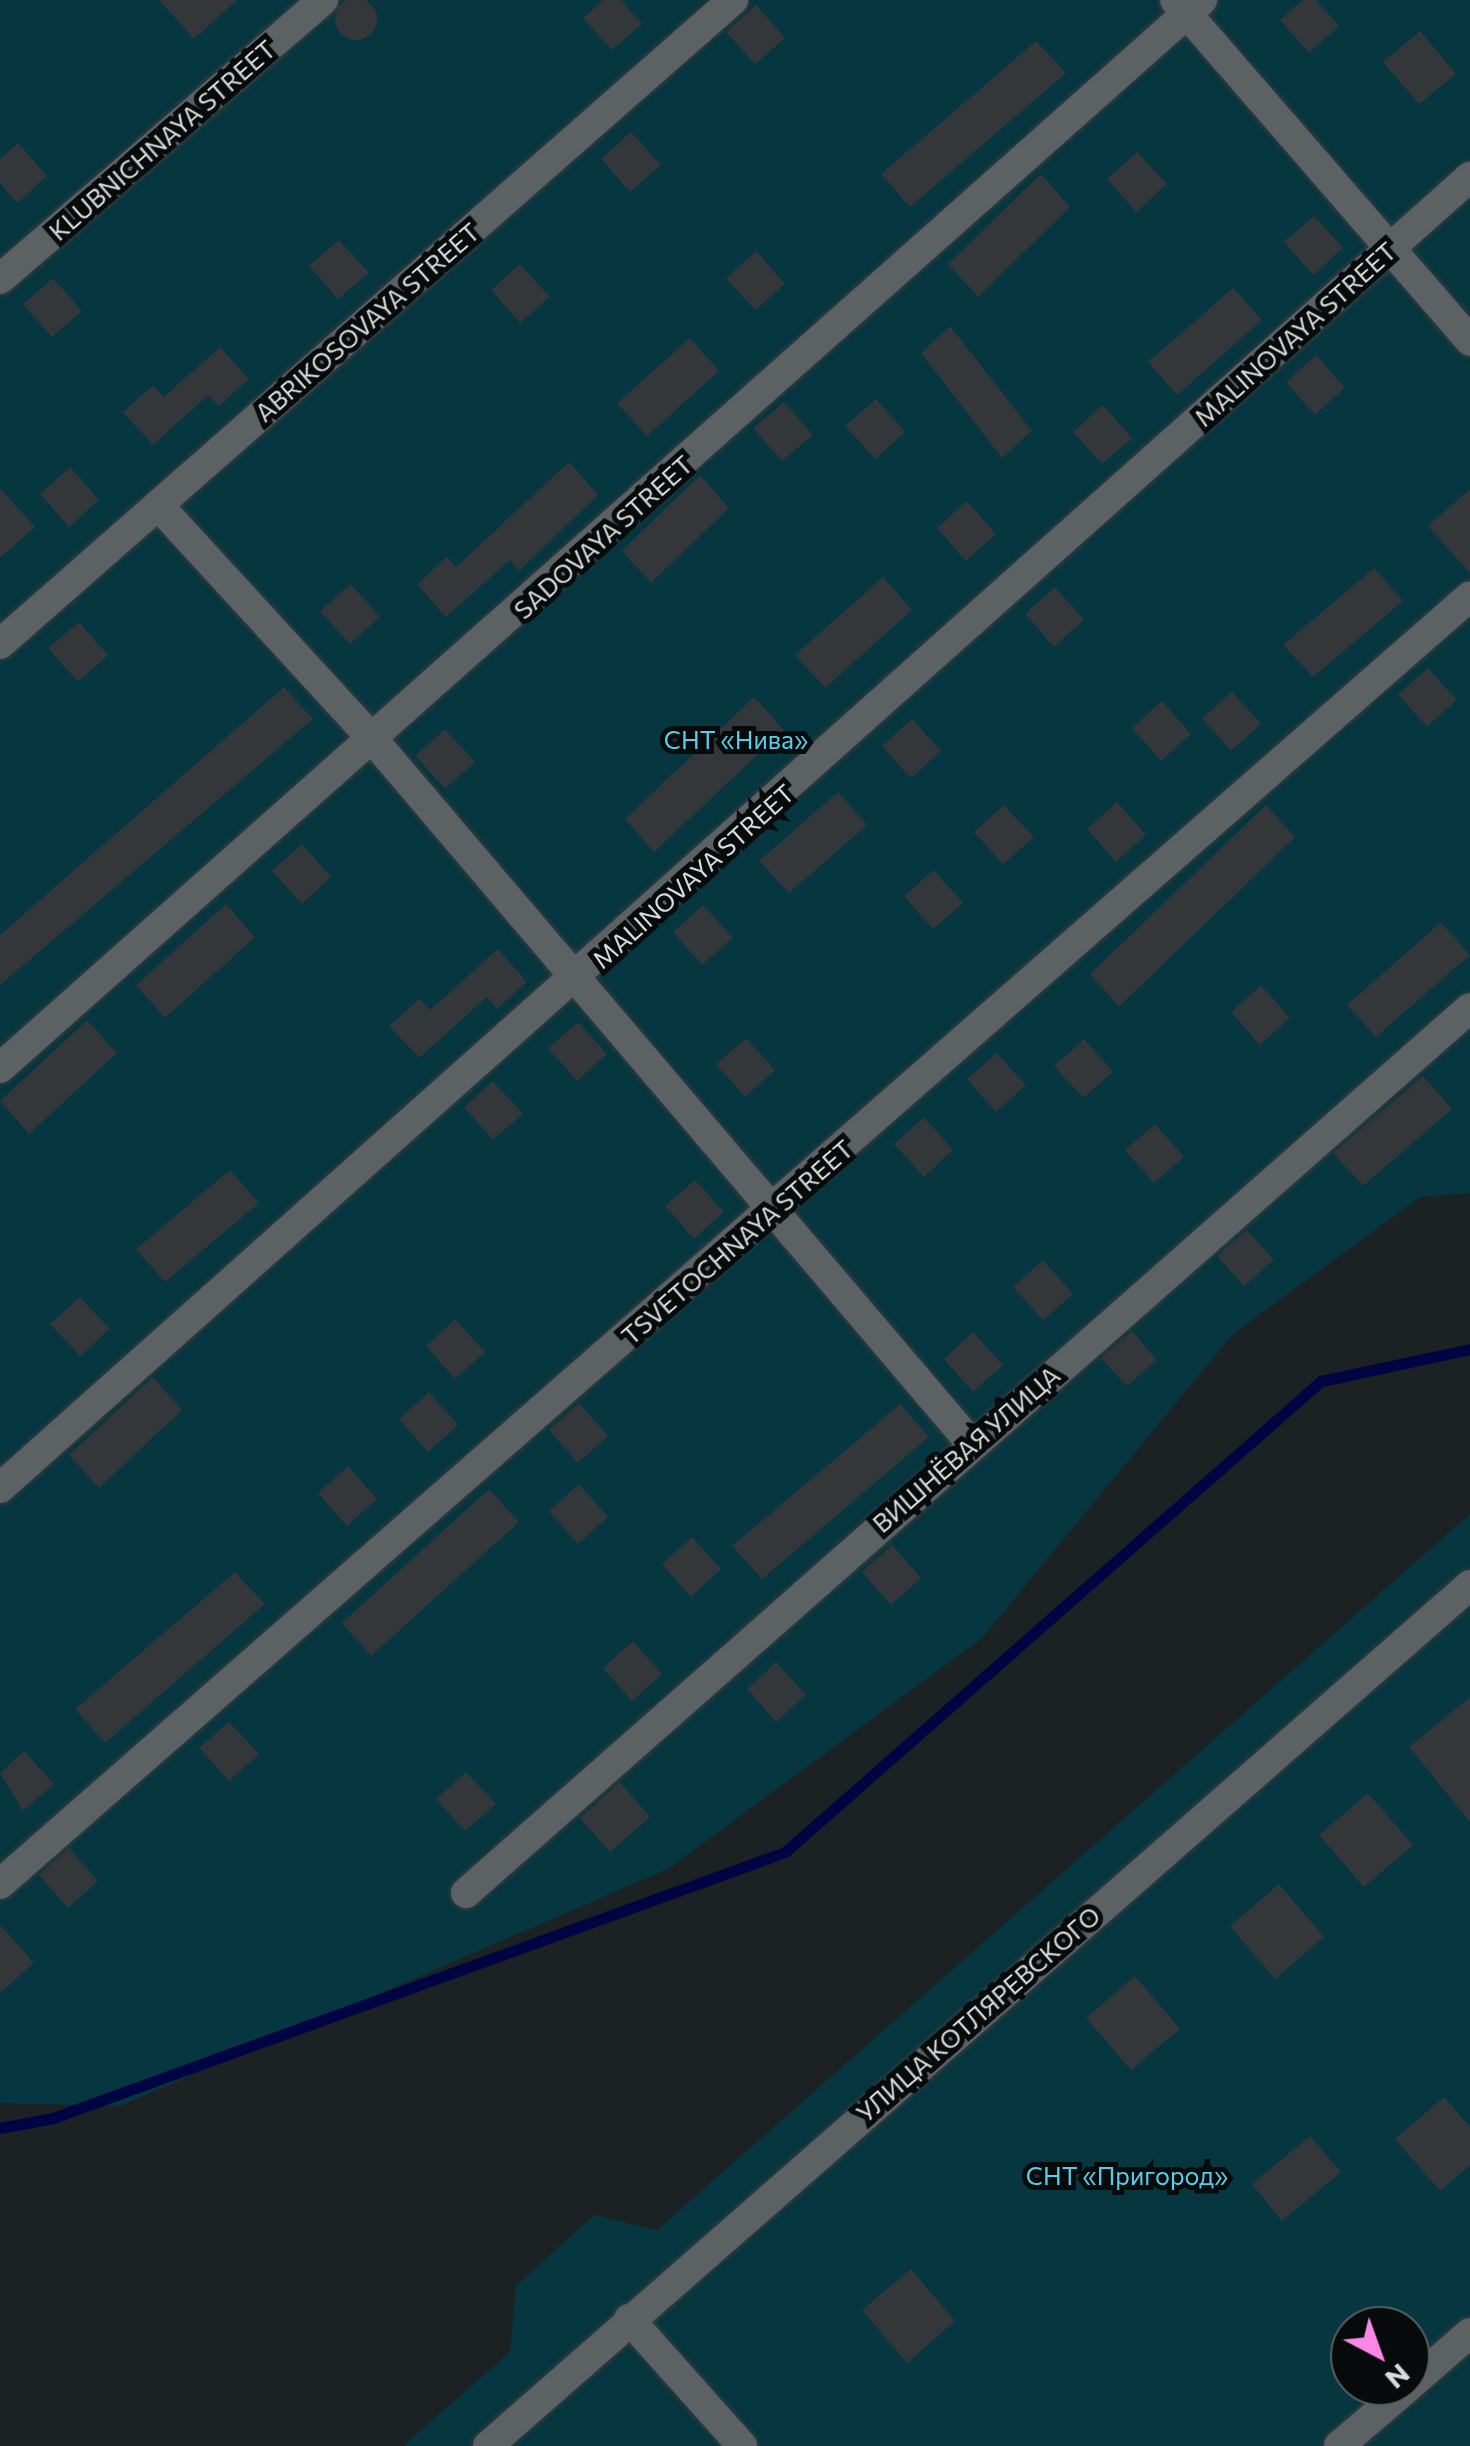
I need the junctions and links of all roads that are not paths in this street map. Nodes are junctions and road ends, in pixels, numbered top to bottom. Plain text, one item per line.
1 (323, 0) edge
2 (733, 0) edge
3 (1188, 4) edge
4 (1470, 176) edge
5 (1390, 249) junction
6 (0, 279) edge
7 (1470, 341) edge
8 (158, 505) junction
9 (1470, 596) edge
10 (0, 644) edge
11 (374, 742) junction
12 (577, 981) junction
13 (1470, 1008) edge
14 (0, 1068) edge
15 (772, 1213) junction
16 (972, 1443) junction
17 (0, 1488) edge
18 (1470, 1584) edge
19 (0, 1884) edge
20 (466, 1893) dead end
21 (629, 2320) junction
22 (1470, 2333) edge
23 (1430, 2368) edge
24 (1386, 2406) edge
25 (488, 2446) edge
26 (742, 2446) edge
27 (1339, 2446) edge

1 - 6 street, KLUBNICHNAYA STREET
2 - 8 street, ABRIKOSOVAYA STREET
3 - 5 street
3 - 11 street, SADOVAYA STREET
4 - 5 street, MALINOVAYA STREET
5 - 7 street
5 - 12 street, MALINOVAYA STREET
8 - 10 street, ABRIKOSOVAYA STREET
8 - 11 street
9 - 15 street, TSVETOCHNAYA STREET
11 - 12 street
11 - 14 street, SADOVAYA STREET
12 - 15 street
12 - 17 street, MALINOVAYA STREET
13 - 16 street, ВИШНЁВАЯ УЛИЦА
15 - 16 street
15 - 19 street, TSVETOCHNAYA STREET
16 - 20 street, ВИШНЁВАЯ УЛИЦА
18 - 21 street, УЛИЦА КОТЛЯРЕВСКОГО
21 - 25 street, УЛИЦА КОТЛЯРЕВСКОГО
21 - 26 street
22 - 23 street
24 - 27 street

